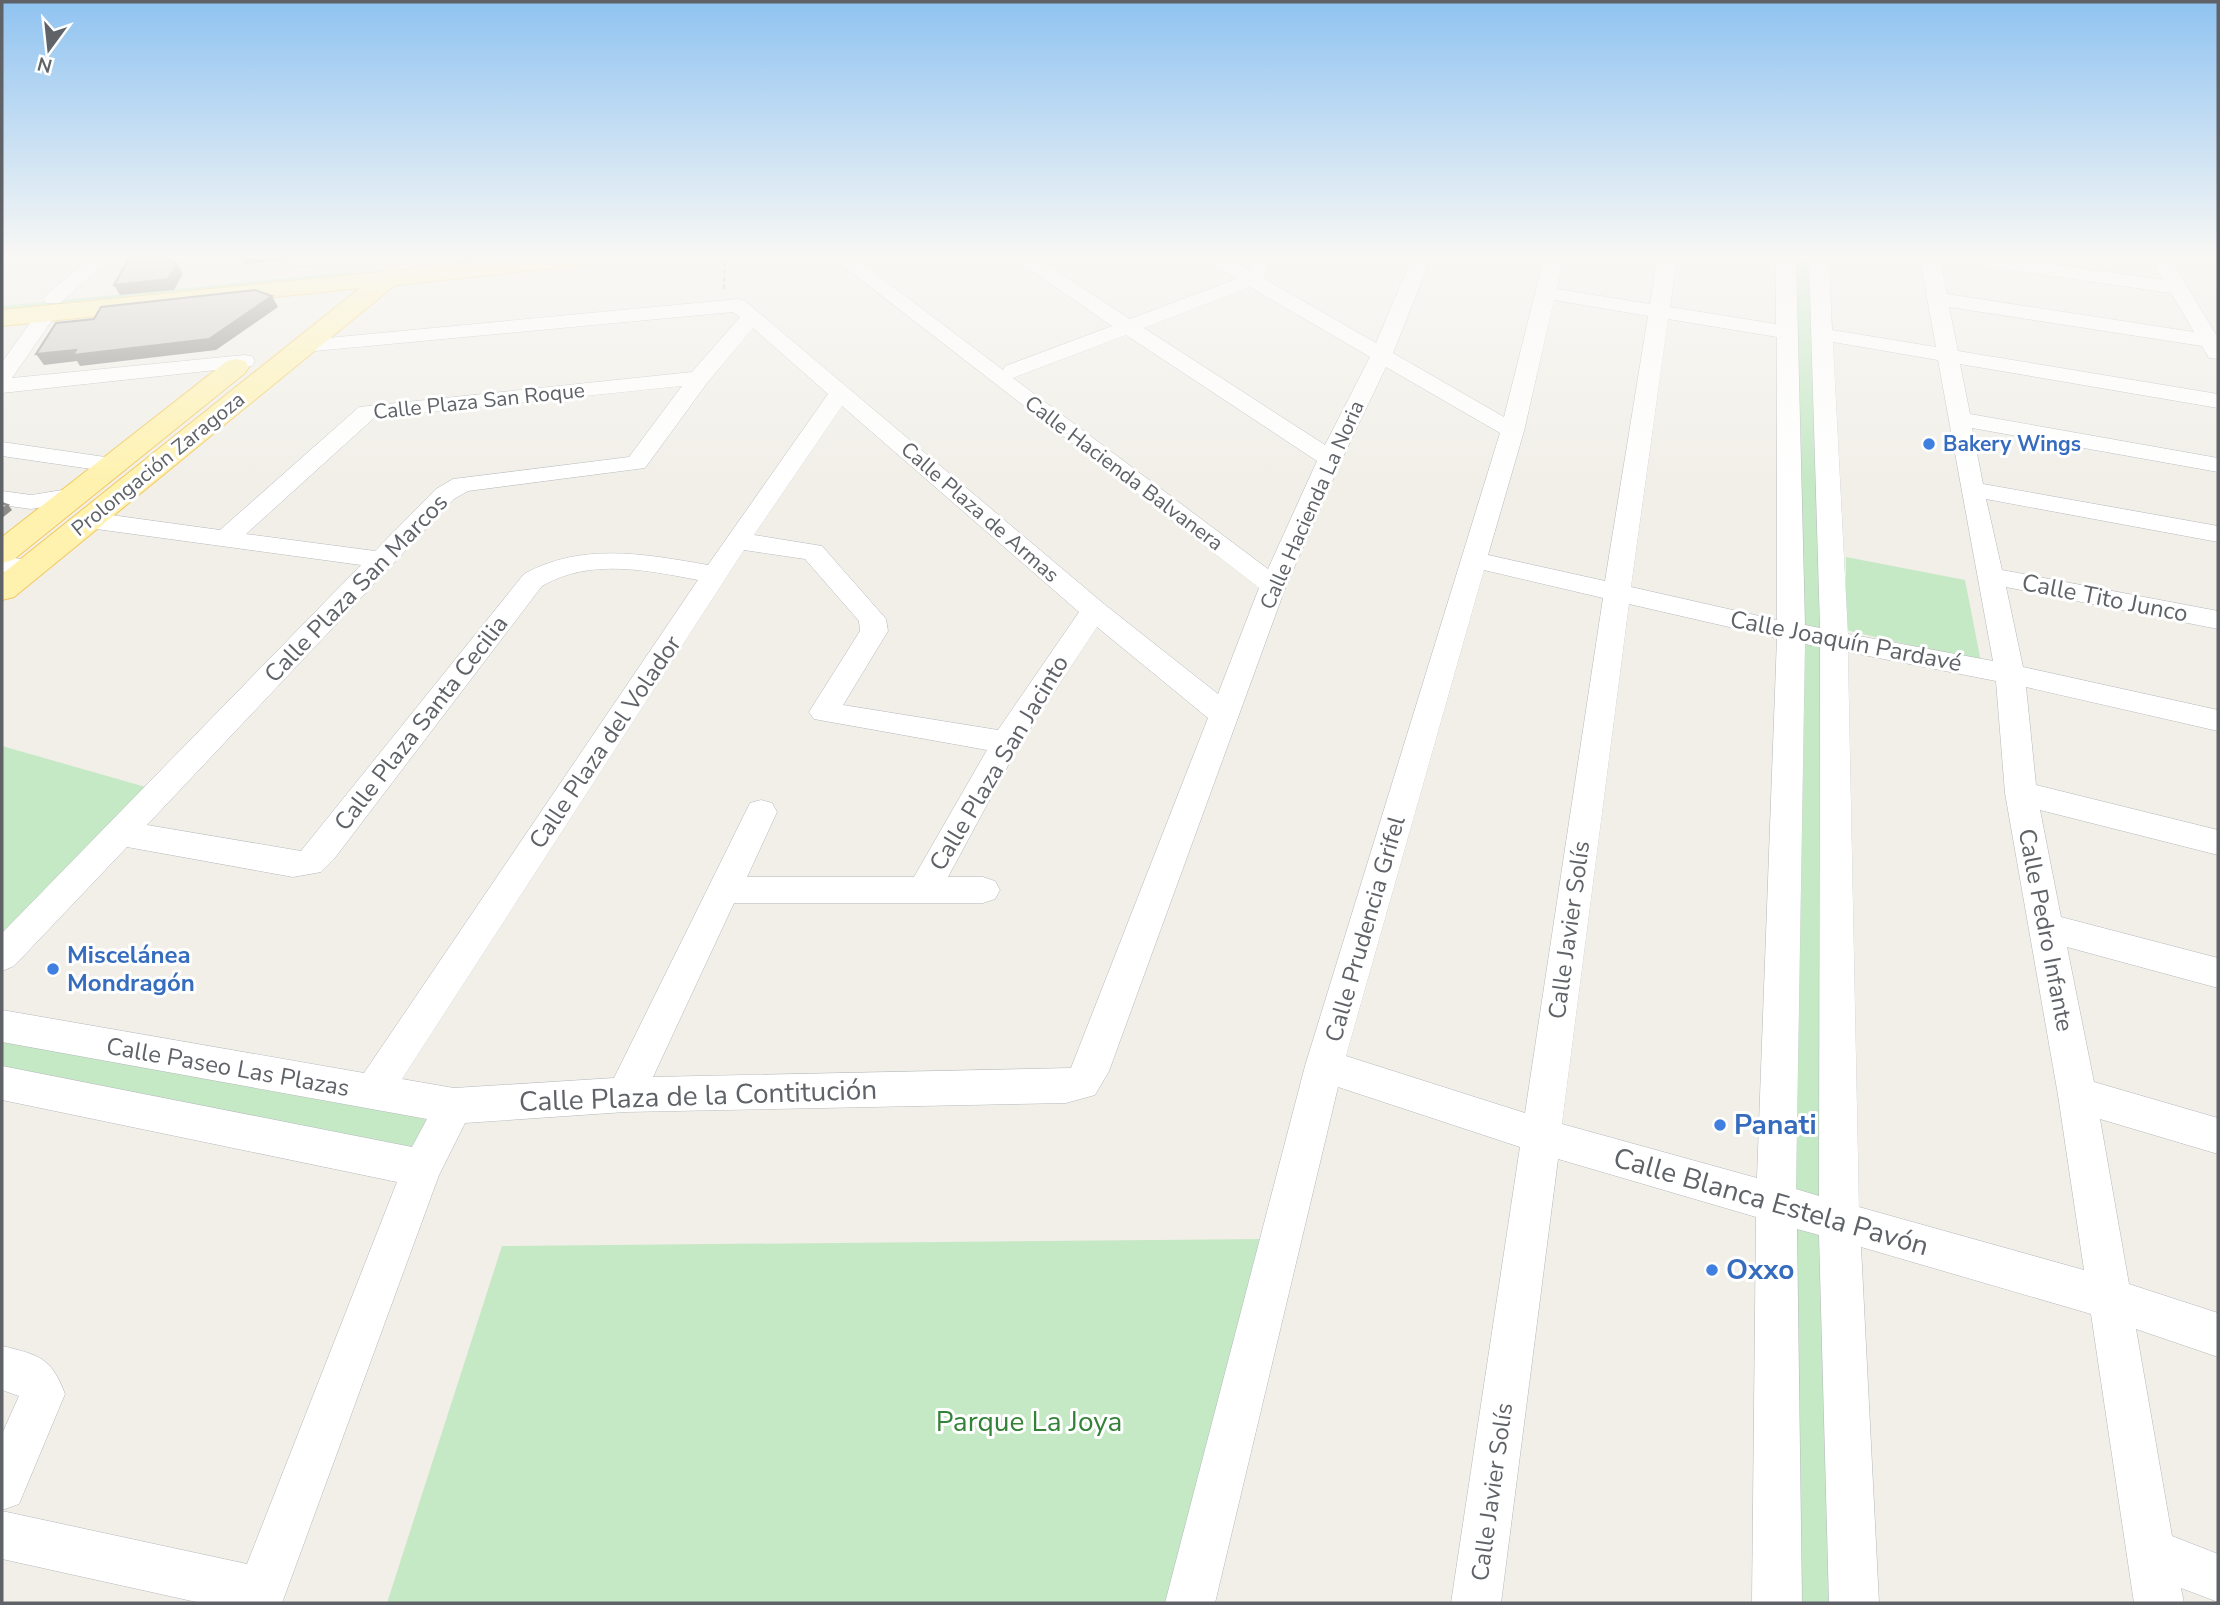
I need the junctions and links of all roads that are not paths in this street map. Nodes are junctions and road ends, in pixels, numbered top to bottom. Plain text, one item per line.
1 (32, 333) edge
2 (286, 333) edge
3 (317, 333) edge
4 (454, 333) edge
5 (724, 333) edge
6 (769, 333) edge
7 (940, 333) edge
8 (1117, 333) edge
9 (1137, 333) edge
10 (1343, 333) edge
11 (1391, 333) edge
12 (1535, 333) edge
13 (1656, 333) edge
14 (1804, 333) junction
15 (1945, 333) edge
16 (2125, 333) edge
17 (2204, 333) edge
18 (304, 346) junction
19 (2214, 349) edge
20 (1381, 356) junction
21 (1950, 356) junction
22 (244, 361) junction
23 (1013, 371) dead end
24 (2, 377) edge
25 (699, 378) junction
26 (1788, 379) junction
27 (2, 386) edge
28 (1823, 386) junction
29 (841, 392) junction
30 (2218, 401) edge
31 (1960, 419) junction
32 (1512, 431) junction
33 (2, 449) edge
34 (1329, 459) junction
35 (637, 463) junction
36 (2218, 465) edge
37 (112, 466) junction
38 (1972, 489) junction
39 (624, 490) dead end
40 (75, 495) junction
41 (2, 498) edge
42 (89, 520) junction
43 (2218, 534) edge
44 (1790, 538) junction
45 (224, 540) junction
46 (737, 541) junction
47 (1830, 547) junction
48 (2, 553) edge
49 (382, 559) junction
50 (1474, 560) junction
51 (2, 564) edge
52 (30, 568) junction
53 (716, 575) junction
54 (1991, 576) junction
55 (1273, 586) junction
56 (2, 590) edge
57 (1617, 592) junction
58 (1094, 610) junction
59 (2218, 620) edge
60 (1791, 632) junction
61 (1834, 640) junction
62 (2010, 674) junction
63 (1224, 715) junction
64 (2218, 720) edge
65 (1006, 743) junction
66 (2021, 793) junction
67 (761, 813) dead end
68 (1786, 818) junction
69 (121, 833) junction
70 (1835, 833) junction
71 (2218, 842) edge
72 (723, 890) junction
73 (924, 890) junction
74 (983, 890) dead end
75 (2044, 927) junction
76 (2, 956) edge
77 (2218, 973) edge
78 (2, 1026) edge
79 (1324, 1066) junction
80 (2, 1083) edge
81 (372, 1093) junction
82 (625, 1095) junction
83 (2077, 1095) junction
84 (454, 1106) junction
85 (1541, 1136) junction
86 (2218, 1136) edge
87 (422, 1168) junction
88 (1776, 1203) junction
89 (1839, 1221) junction
90 (2108, 1298) junction
91 (2218, 1335) edge
92 (2, 1368) edge
93 (2, 1487) edge
94 (2, 1535) edge
95 (2149, 1551) junction
96 (2218, 1578) edge
97 (259, 1597) edge
98 (1190, 1603) edge
99 (1476, 1603) edge
100 (1777, 1603) edge
101 (1854, 1603) edge
102 (2158, 1603) edge

1 - 24 street
2 - 22 main road, Prolongación Zaragoza
3 - 18 main road, Prolongación Zaragoza
4 - 18 street
5 - 25 street
6 - 29 street, Calle Plaza de Armas
7 - 55 street, Calle Hacienda Balvanera
8 - 23 street
9 - 34 street
10 - 20 street
11 - 20 street, Calle Hacienda La Noria
12 - 32 street, Calle Prudencia Grifel
13 - 57 street, Calle Javier Solís
14 - 21 street
14 - 26 street
14 - 28 street
15 - 21 street, Calle Pedro Infante
16 - 19 street
17 - 19 street
18 - 42 main road, Prolongación Zaragoza
20 - 32 street
20 - 34 street, Calle Hacienda La Noria
21 - 30 street
21 - 31 street, Calle Pedro Infante
22 - 27 street
22 - 37 main road, Prolongación Zaragoza
25 - 35 street
25 - 45 street, Calle Plaza San Roque
26 - 28 street
26 - 44 street
28 - 47 street
29 - 46 street, Calle Plaza del Volador
29 - 58 street, Calle Plaza de Armas
31 - 36 street
31 - 38 street, Calle Pedro Infante
32 - 50 street, Calle Prudencia Grifel
33 - 37 street
34 - 55 street, Calle Hacienda La Noria
35 - 39 street
35 - 49 street, Calle Plaza San Marcos
37 - 40 main road, Prolongación Zaragoza
38 - 43 street
38 - 54 street, Calle Pedro Infante
40 - 41 street
40 - 48 main road, Prolongación Zaragoza
42 - 45 street
42 - 52 main road, Prolongación Zaragoza
44 - 47 street
44 - 60 street
45 - 49 street
46 - 53 street, Calle Plaza del Volador
46 - 65 street
47 - 61 street
49 - 69 street, Calle Plaza San Marcos
50 - 57 street, Calle Joaquín Pardavé
50 - 79 street, Calle Prudencia Grifel
51 - 52 street
52 - 56 main road, Prolongación Zaragoza
53 - 69 street, Calle Plaza Santa Cecilia
53 - 81 street, Calle Plaza del Volador
54 - 59 street, Calle Tito Junco
54 - 62 street, Calle Pedro Infante
55 - 63 street, Calle Hacienda La Noria
57 - 60 street, Calle Joaquín Pardavé
57 - 85 street, Calle Javier Solís
58 - 63 street, Calle Plaza de Armas
58 - 65 street, Calle Plaza San Jacinto
60 - 61 street, Calle Joaquín Pardavé
60 - 68 street
61 - 62 street, Calle Joaquín Pardavé
61 - 70 street
62 - 64 street, Calle Joaquín Pardavé
62 - 66 street, Calle Pedro Infante
63 - 82 street, Calle Plaza de la Contitución
65 - 73 street, Calle Plaza San Jacinto
66 - 71 street
66 - 75 street, Calle Pedro Infante
67 - 72 street
68 - 70 street
68 - 88 street
69 - 76 street, Calle Plaza San Marcos
70 - 89 street
72 - 73 street, Calle Plaza San Jacinto
72 - 82 street
73 - 74 street
75 - 77 street
75 - 83 street, Calle Pedro Infante
78 - 81 street, Calle Paseo Las Plazas
79 - 85 street, Calle Blanca Estela Pavón
79 - 98 street, Calle Prudencia Grifel
80 - 87 street
81 - 84 street, Calle Paseo Las Plazas
82 - 84 street, Calle Plaza de la Contitución
83 - 86 street
83 - 90 street, Calle Pedro Infante
84 - 87 street
85 - 88 street, Calle Blanca Estela Pavón
85 - 99 street, Calle Javier Solís
87 - 97 street
88 - 89 street, Calle Blanca Estela Pavón
88 - 100 street
89 - 90 street, Calle Blanca Estela Pavón
89 - 101 street
90 - 91 street, Calle Blanca Estela Pavón
90 - 95 street, Calle Pedro Infante
92 - 93 street
94 - 97 street
95 - 96 street
95 - 102 street, Calle Pedro Infante

